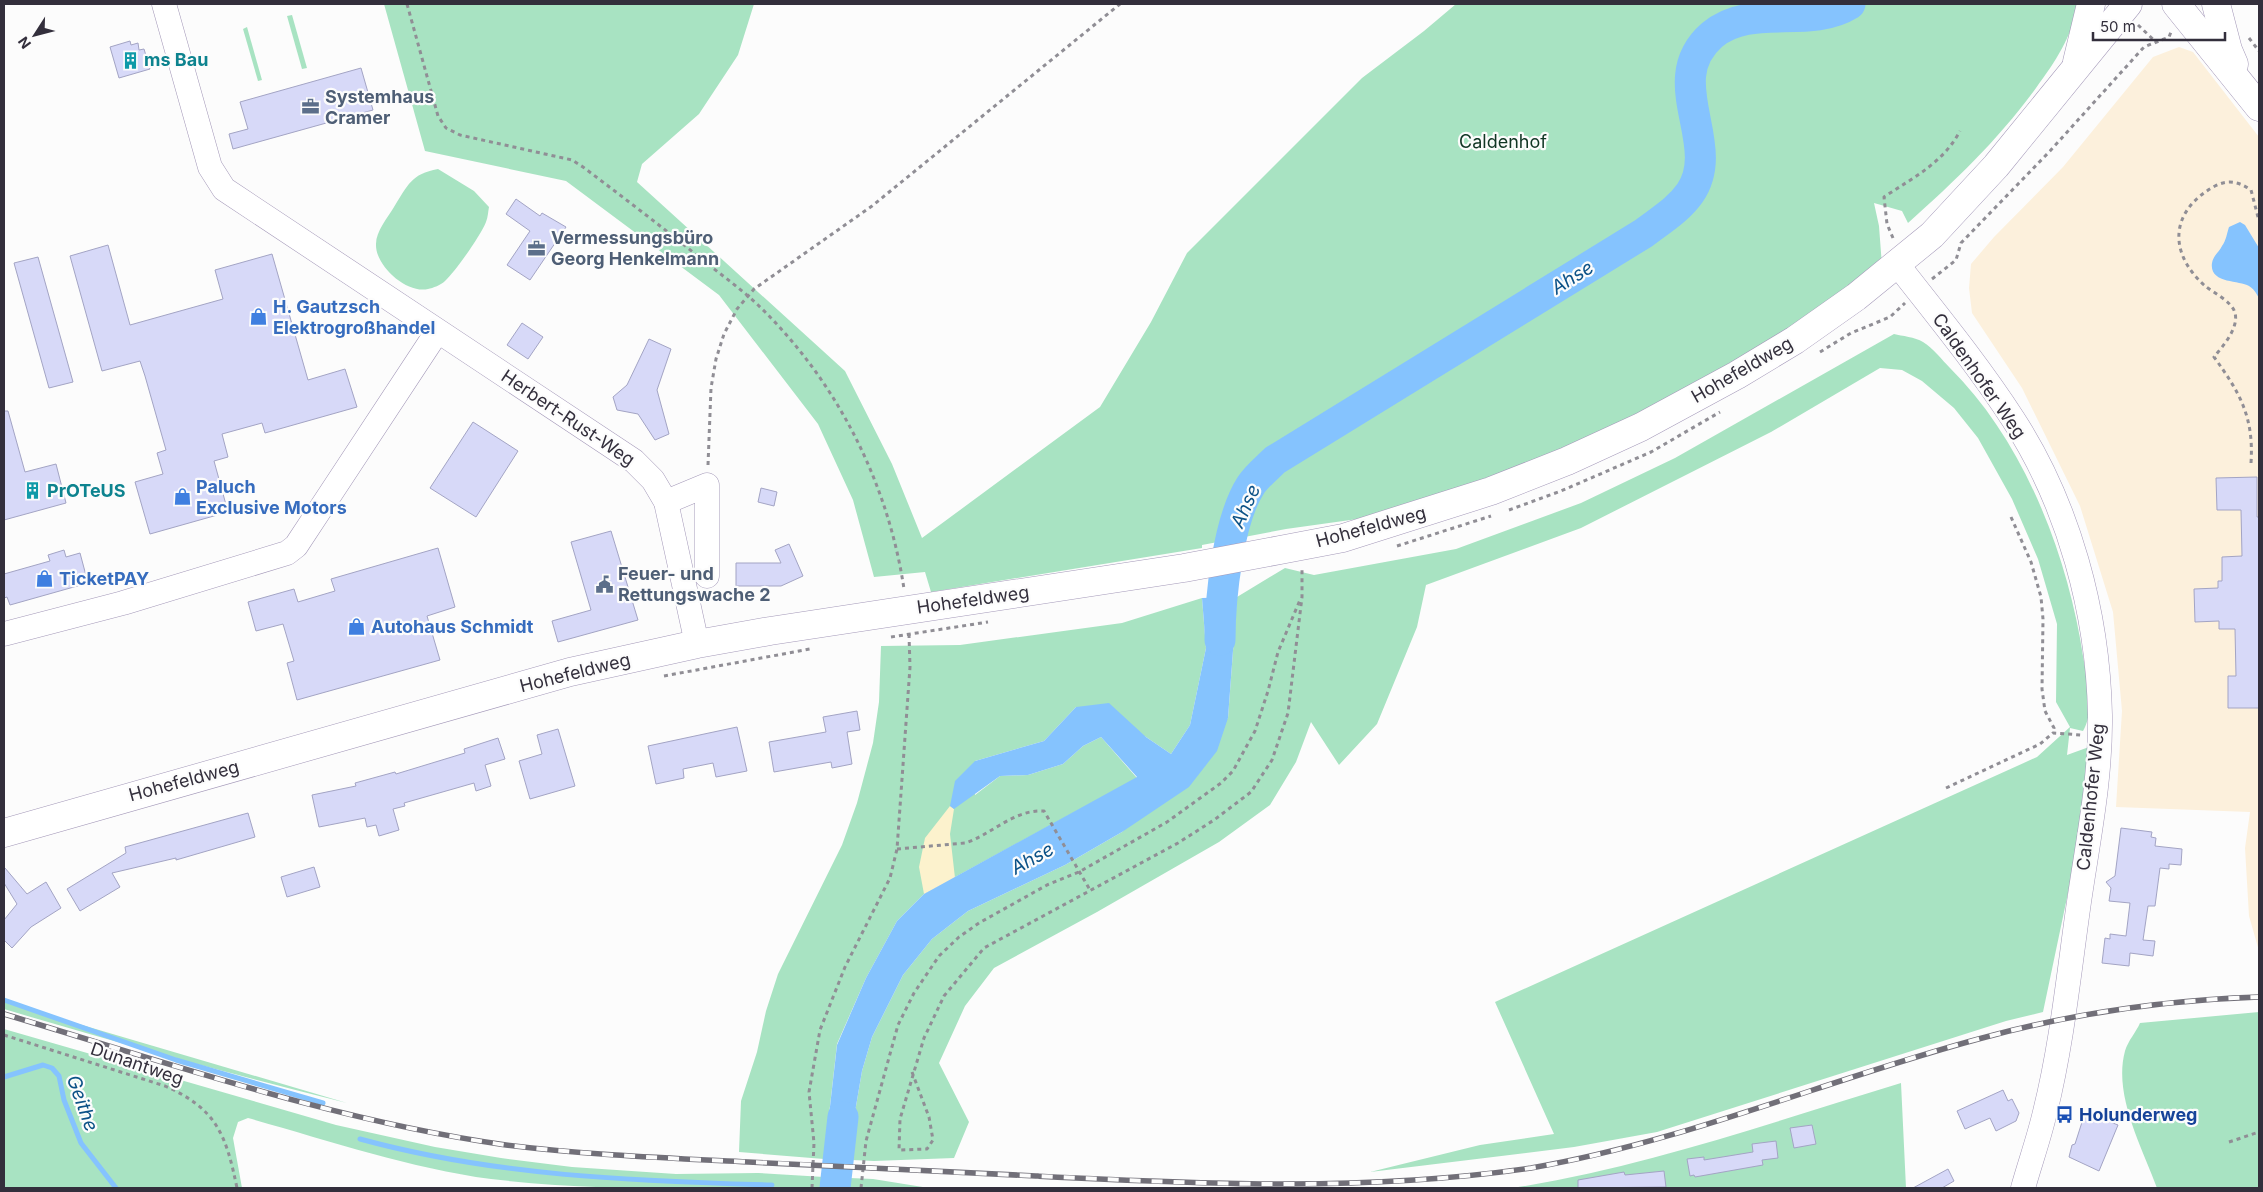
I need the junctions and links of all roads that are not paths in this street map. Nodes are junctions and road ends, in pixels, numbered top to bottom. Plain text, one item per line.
1 (164, 4) edge
2 (2092, 4) edge
3 (2128, 4) edge
4 (2216, 4) edge
5 (2180, 8) edge
6 (2076, 69) junction
7 (2251, 97) edge
8 (1902, 260) junction
9 (437, 332) junction
10 (666, 502) junction
11 (707, 576) dead end
12 (4, 634) edge
13 (696, 644) junction
14 (4, 833) edge
15 (2023, 1188) edge

1 - 9 street, Herbert-Rust-Weg
2 - 6 main road
3 - 6 main road
4 - 7 main road
5 - 7 main road
6 - 8 main road
8 - 13 main road, Hohefeldweg
8 - 15 street, Caldenhofer Weg
9 - 10 street, Herbert-Rust-Weg
9 - 12 street
10 - 11 street
10 - 13 street, Herbert-Rust-Weg
13 - 14 main road, Hohefeldweg

